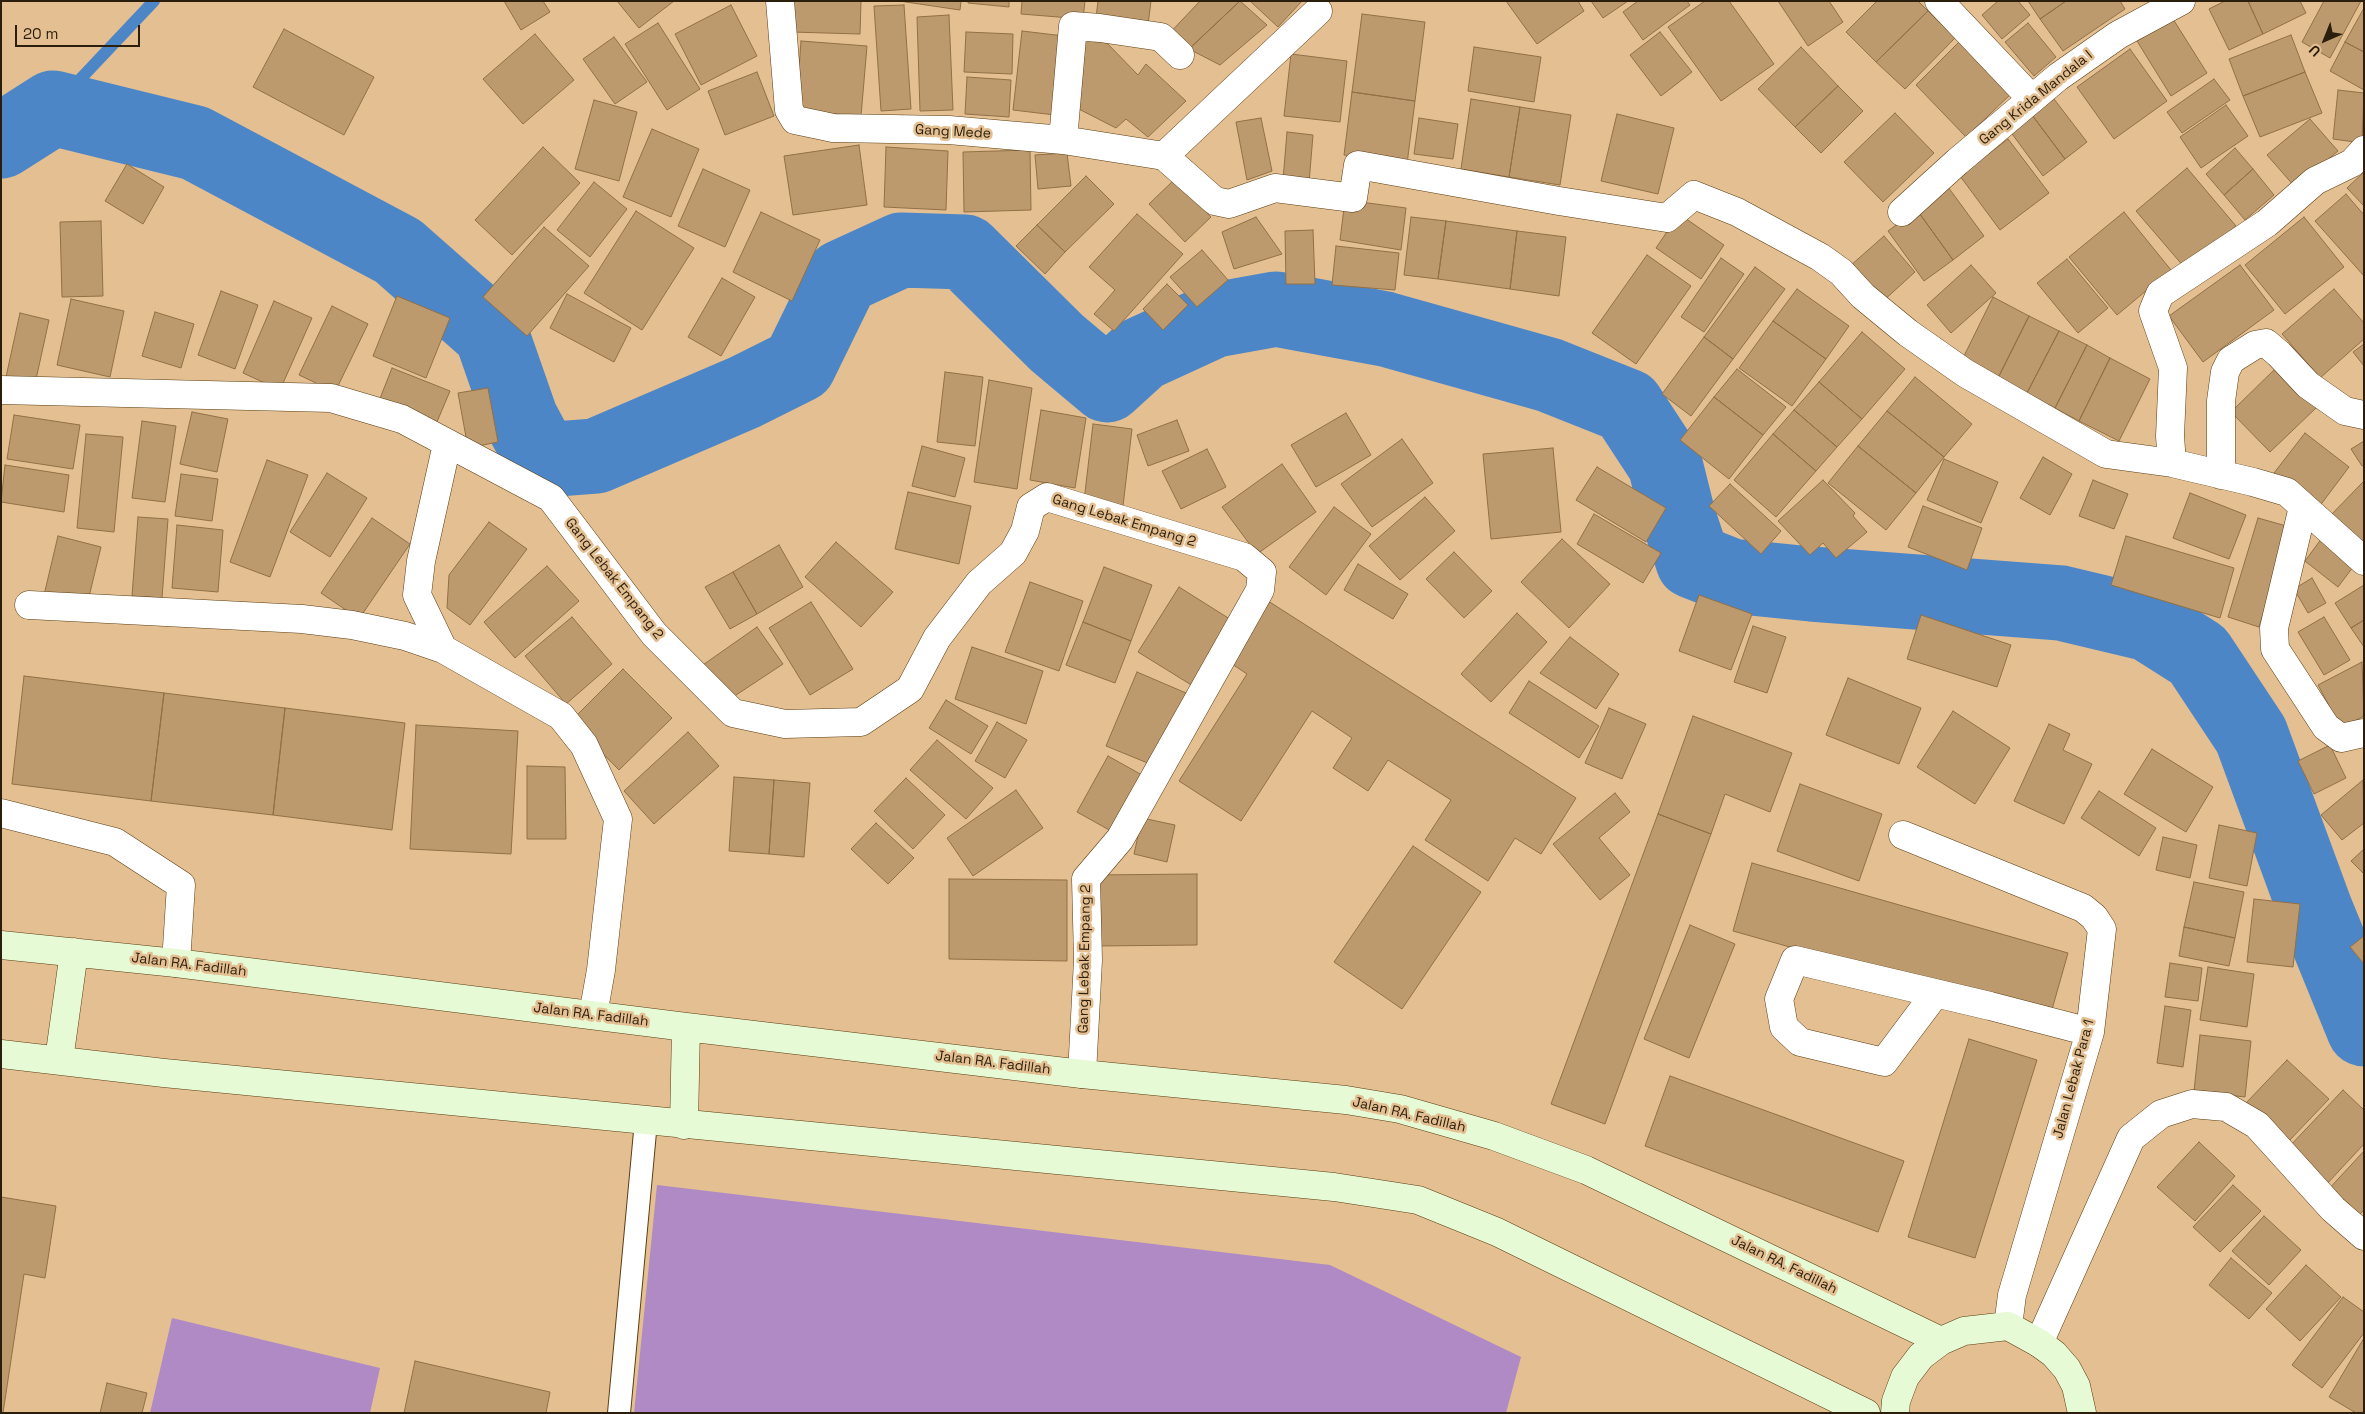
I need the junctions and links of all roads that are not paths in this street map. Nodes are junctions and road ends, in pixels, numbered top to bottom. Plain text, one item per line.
1 (780, 1) edge
2 (1939, 1) edge
3 (2180, 1) edge
4 (1318, 11) dead end
5 (1180, 55) dead end
6 (2032, 99) junction
7 (1063, 140) junction
8 (2364, 150) edge
9 (1164, 156) junction
10 (1902, 212) dead end
11 (1, 390) edge
12 (2364, 414) edge
13 (447, 444) junction
14 (2172, 463) junction
15 (2221, 475) junction
16 (2303, 507) junction
17 (2364, 561) edge
18 (29, 605) dead end
19 (443, 649) junction
20 (2364, 732) edge
21 (1, 812) edge
22 (1903, 835) dead end
23 (1, 945) edge
24 (74, 952) junction
25 (176, 963) junction
26 (1935, 994) junction
27 (593, 1015) junction
28 (686, 1027) junction
29 (2090, 1032) junction
30 (1, 1054) edge
31 (59, 1060) junction
32 (1082, 1074) junction
33 (646, 1121) junction
34 (684, 1125) junction
35 (2364, 1236) edge
36 (2008, 1326) junction
37 (1940, 1341) junction
38 (2039, 1342) junction
39 (618, 1413) edge
40 (1866, 1413) edge
41 (1895, 1413) edge
42 (2082, 1413) edge

1 - 7 street, Gang Mede
2 - 6 street
3 - 6 street, Gang Krida Mandala I
4 - 9 street
5 - 7 street
6 - 10 street, Gang Krida Mandala I
7 - 9 street, Gang Mede
8 - 14 street
9 - 14 street
11 - 13 street
12 - 15 street
13 - 19 street
13 - 32 street, Gang Lebak Empang 2
14 - 15 street
15 - 16 street
16 - 17 street
16 - 20 street
18 - 19 street
19 - 27 street
21 - 25 street
22 - 29 street, Jalan Lebak Para 1
23 - 24 main road, Jalan RA. Fadillah
24 - 25 main road, Jalan RA. Fadillah
24 - 31 main road
25 - 27 main road, Jalan RA. Fadillah
26 - 26 street
26 - 29 street
27 - 28 main road, Jalan RA. Fadillah
28 - 32 main road, Jalan RA. Fadillah
28 - 34 main road
29 - 36 street, Jalan Lebak Para 1
30 - 31 main road
31 - 33 main road
32 - 37 main road, Jalan RA. Fadillah
33 - 34 main road
33 - 39 lane
34 - 40 main road
35 - 38 street
36 - 37 main road
36 - 38 main road
37 - 41 main road
38 - 42 main road

